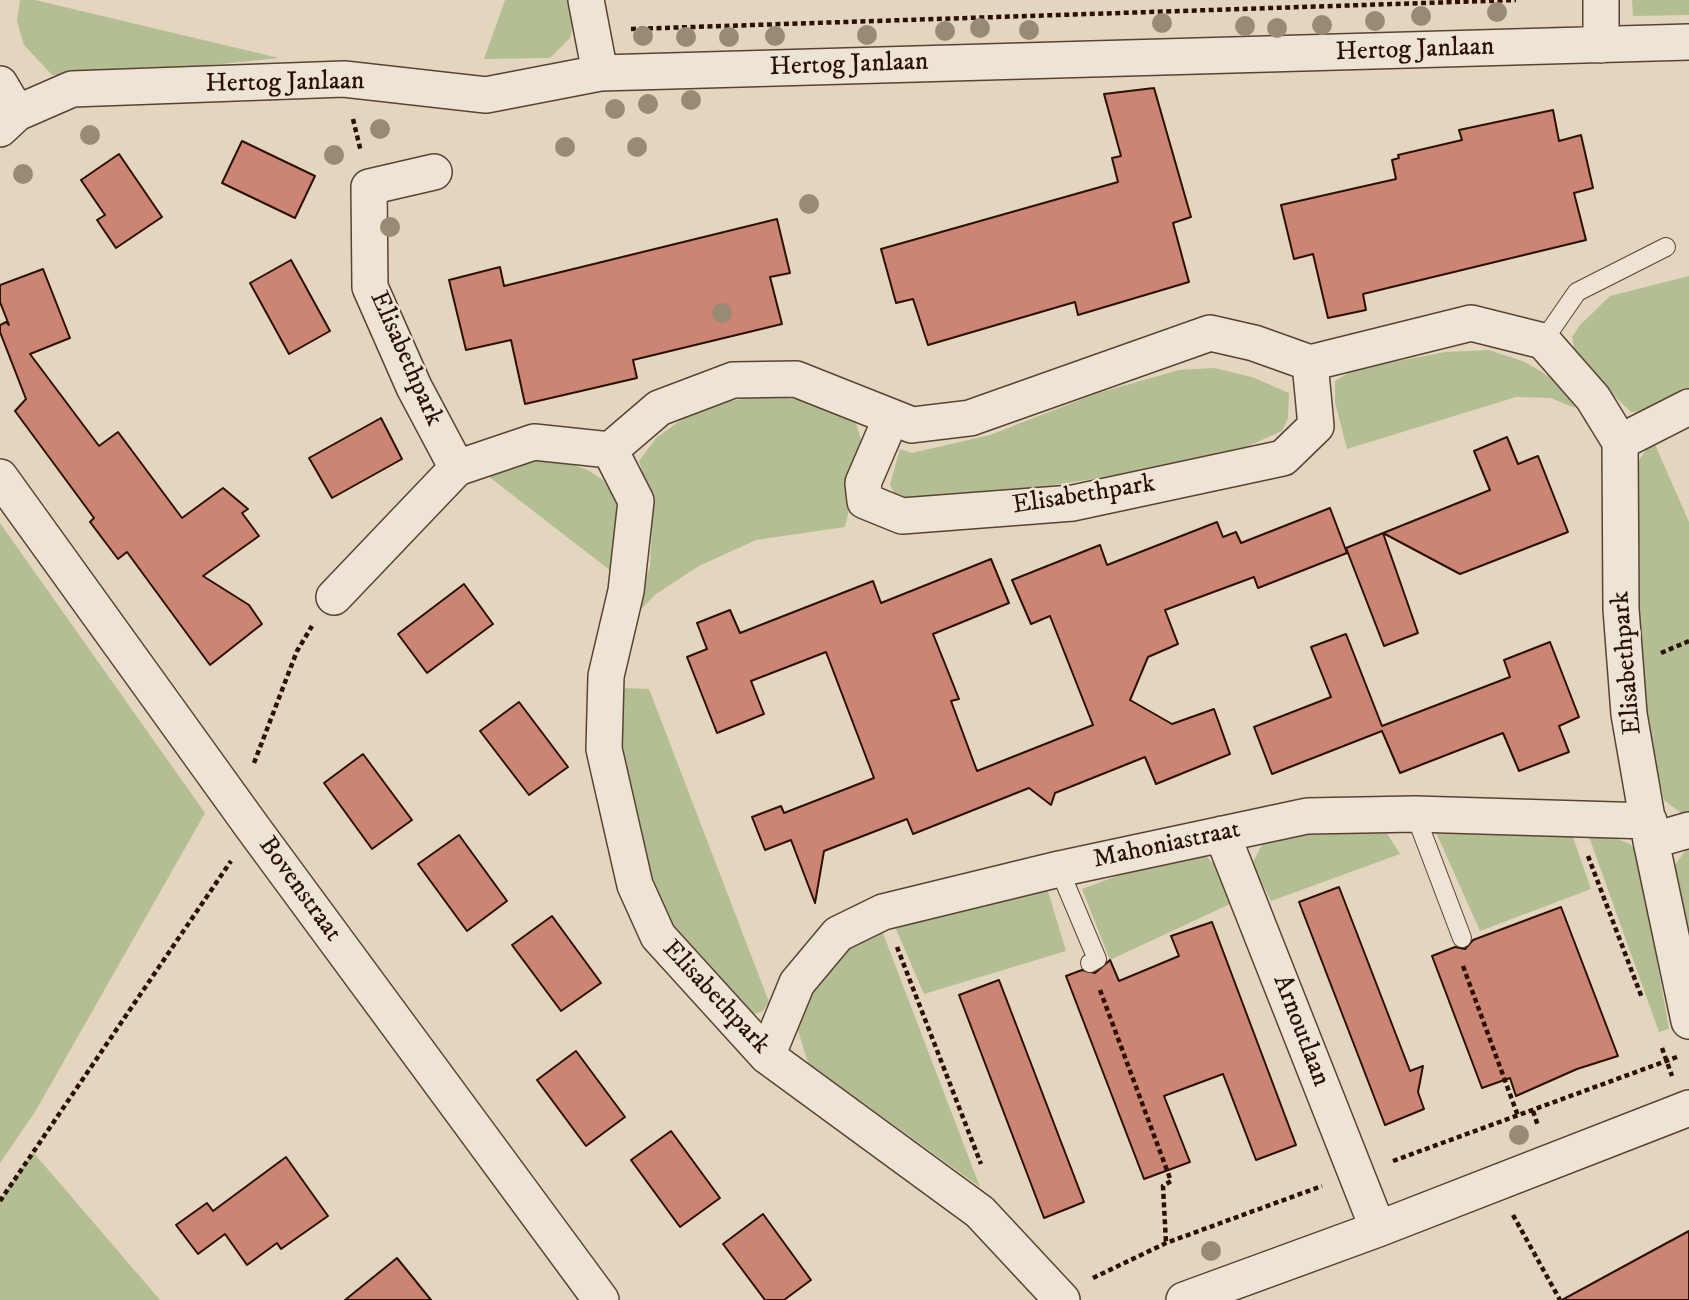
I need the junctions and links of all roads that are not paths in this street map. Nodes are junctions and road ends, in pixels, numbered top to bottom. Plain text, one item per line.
1 (1601, 0) edge
2 (589, 15) edge
3 (1689, 42) edge
4 (1601, 46) junction
5 (600, 73) junction
6 (5, 109) edge
7 (434, 172) dead end
8 (1666, 247) dead end
9 (1543, 341) junction
10 (1310, 363) junction
11 (1689, 407) edge
12 (891, 418) junction
13 (1620, 442) junction
14 (610, 450) junction
15 (457, 468) junction
16 (0, 477) edge
17 (334, 597) road end
18 (1415, 814) junction
19 (1689, 830) edge
20 (1650, 831) junction
21 (1222, 834) junction
22 (1059, 869) junction
23 (1462, 938) road end
24 (1090, 963) road end
25 (1689, 1021) edge
26 (766, 1056) junction
27 (1687, 1108) edge
28 (1378, 1229) junction
29 (601, 1300) edge
30 (1062, 1300) edge
31 (1184, 1300) edge

1 - 4 street
2 - 5 street
3 - 4 street, Hertog Janlaan
4 - 5 street, Hertog Janlaan
5 - 6 street, Hertog Janlaan
7 - 15 street, Elisabethpark
8 - 9 lane
9 - 10 street
9 - 13 street
10 - 12 street
10 - 12 street, Elisabethpark
11 - 13 street
12 - 14 street
13 - 20 street, Elisabethpark
14 - 15 street
14 - 26 street, Elisabethpark
15 - 17 street
16 - 29 street, Bovenstraat
18 - 20 street, Mahoniastraat
18 - 21 street, Mahoniastraat
18 - 23 lane
19 - 20 street
20 - 25 street, Elisabethpark
21 - 22 street, Mahoniastraat
21 - 28 street, Arnoutlaan
22 - 24 lane
22 - 26 street, Mahoniastraat
26 - 30 street, Elisabethpark
27 - 28 street
28 - 31 street

